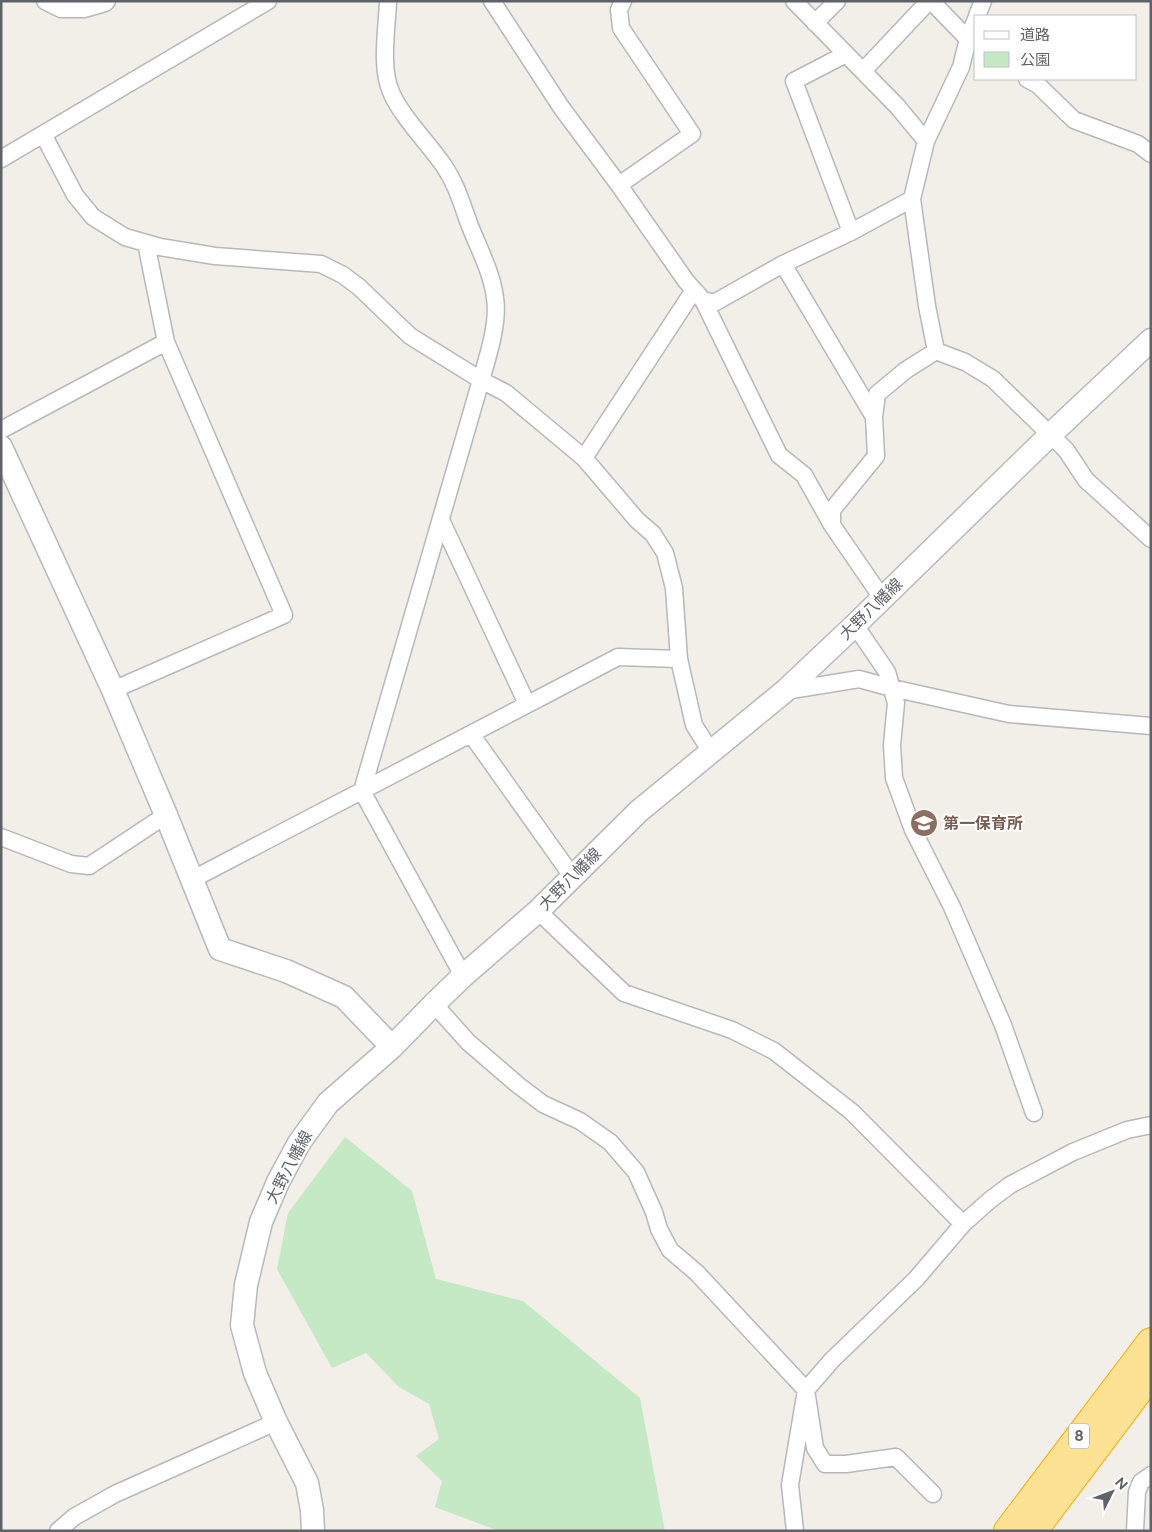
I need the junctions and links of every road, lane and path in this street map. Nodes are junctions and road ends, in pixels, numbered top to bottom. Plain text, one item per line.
1 (45, 1) edge
2 (107, 1) edge
3 (268, 1) edge
4 (388, 1) edge
5 (492, 1) edge
6 (623, 1) edge
7 (794, 1) edge
8 (837, 1) edge
9 (930, 1) edge
10 (983, 1) edge
11 (977, 15) edge
12 (816, 23) junction
13 (974, 26) edge
14 (969, 47) edge
15 (846, 54) junction
16 (863, 71) junction
17 (1028, 80) edge
18 (43, 134) junction
19 (926, 141) junction
20 (1151, 154) edge
21 (1, 159) edge
22 (619, 185) junction
23 (912, 200) junction
24 (852, 232) junction
25 (146, 243) junction
26 (783, 264) junction
27 (698, 295) junction
28 (1151, 340) edge
29 (166, 342) junction
30 (936, 350) junction
31 (481, 380) junction
32 (874, 418) junction
33 (1, 430) edge
34 (1050, 435) junction
35 (1, 447) edge
36 (584, 458) junction
37 (441, 520) junction
38 (832, 525) junction
39 (1151, 539) edge
40 (882, 598) junction
41 (855, 625) junction
42 (679, 659) junction
43 (892, 688) junction
44 (113, 690) junction
45 (785, 690) junction
46 (527, 704) junction
47 (1151, 726) edge
48 (471, 734) junction
49 (711, 752) junction
50 (362, 791) junction
51 (166, 815) junction
52 (1, 837) edge
53 (572, 876) junction
54 (192, 879) junction
55 (538, 911) junction
56 (462, 976) junction
57 (434, 1004) junction
58 (392, 1047) junction
59 (1034, 1113) dead end
60 (1151, 1125) edge
61 (963, 1224) junction
62 (1151, 1342) edge
63 (1151, 1374) edge
64 (806, 1390) junction
65 (276, 1422) junction
66 (1151, 1475) edge
67 (933, 1494) dead end
68 (58, 1531) edge
69 (313, 1531) edge
70 (795, 1531) edge
71 (1008, 1531) edge
72 (1033, 1531) edge
73 (1135, 1531) edge

1 - 2 street
3 - 18 street
4 - 31 street
5 - 22 street
6 - 22 street
7 - 12 street
8 - 12 street
9 - 14 street
9 - 16 street
10 - 11 street
12 - 15 street
13 - 14 street
14 - 19 street
15 - 16 street
15 - 24 street
16 - 19 street
17 - 20 street
18 - 21 street
18 - 25 street
19 - 23 street
22 - 27 street
23 - 24 street
23 - 30 street
24 - 26 street
25 - 29 street
25 - 31 street
26 - 27 street
26 - 32 street
27 - 36 street
27 - 38 street
28 - 34 main road, 大野八幡線
29 - 33 street
29 - 44 street
30 - 32 street
30 - 34 street
31 - 36 street
31 - 37 street
32 - 38 street
34 - 39 street
34 - 40 main road, 大野八幡線
35 - 44 main road
36 - 42 street
37 - 46 street
37 - 50 street
38 - 40 street
40 - 41 main road, 大野八幡線
41 - 43 street
41 - 45 main road, 大野八幡線
42 - 46 street
42 - 49 street
43 - 45 street
43 - 47 street
43 - 59 street
44 - 51 main road
45 - 49 main road, 大野八幡線
46 - 48 street
48 - 50 street
48 - 53 street
49 - 53 main road, 大野八幡線
50 - 54 street
50 - 56 street
51 - 52 street
51 - 54 main road
53 - 55 main road, 大野八幡線
54 - 58 main road
55 - 56 main road, 大野八幡線
55 - 61 street
56 - 57 main road, 大野八幡線
57 - 58 main road, 大野八幡線
57 - 64 street
58 - 65 main road, 大野八幡線
60 - 61 street
61 - 64 street
62 - 71 highway, 8
63 - 72 highway, 8
64 - 67 street
64 - 70 street
65 - 68 street
65 - 69 main road, 大野八幡線
66 - 73 street

